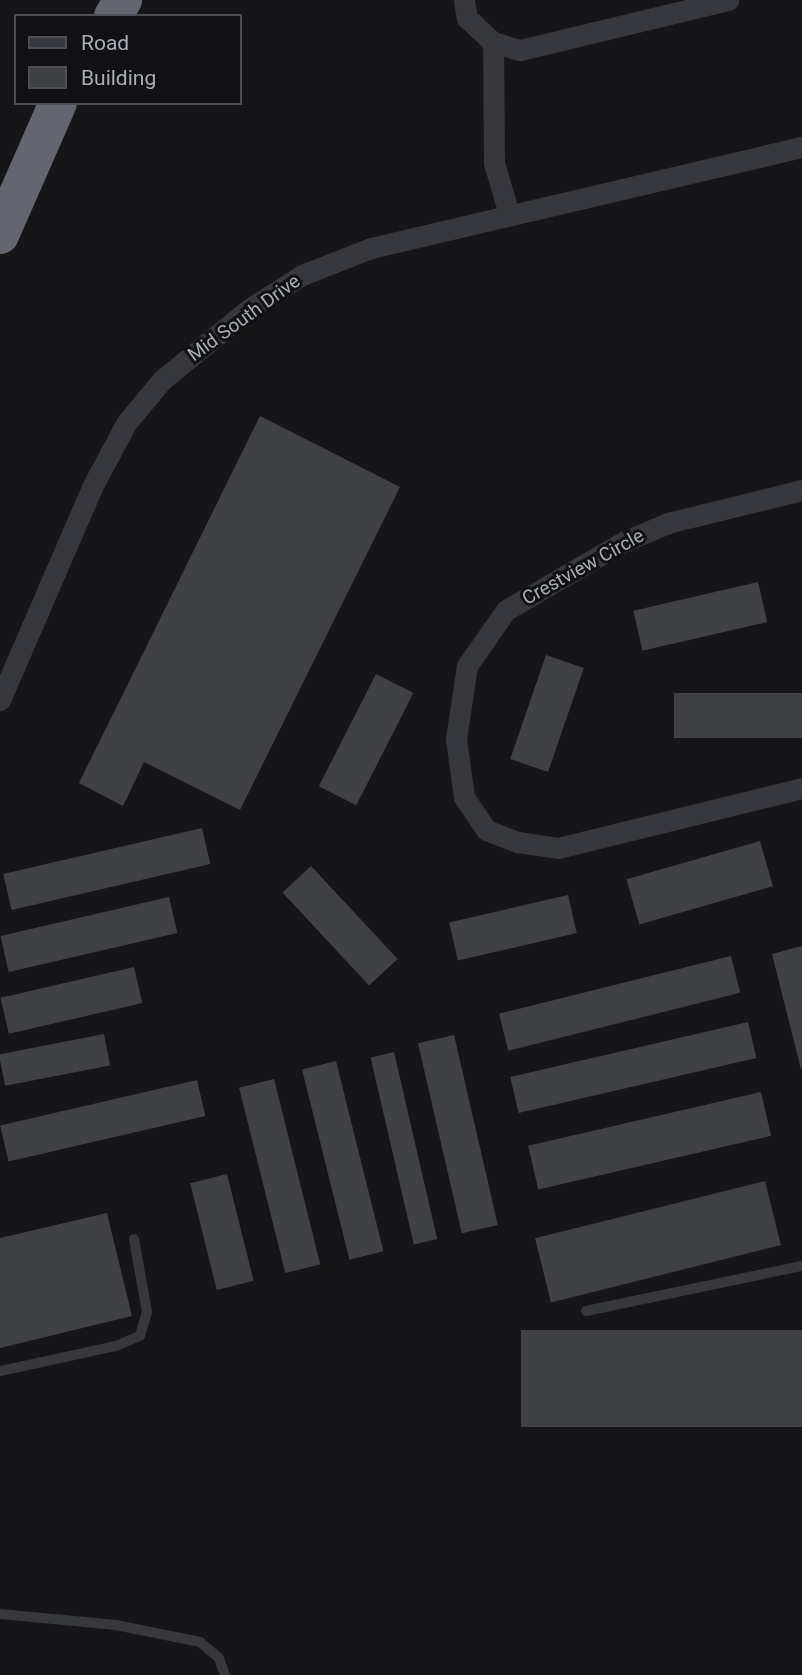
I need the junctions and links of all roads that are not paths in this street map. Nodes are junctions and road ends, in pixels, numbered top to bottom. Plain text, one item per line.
1 (464, 0) edge
2 (728, 0) edge
3 (494, 42) junction
4 (57, 105) edge
5 (802, 147) edge
6 (509, 214) junction
7 (0, 235) edge
8 (802, 490) edge
9 (0, 700) edge
10 (802, 788) edge
11 (134, 1239) dead end
12 (802, 1266) edge
13 (586, 1311) dead end
14 (0, 1371) edge
15 (0, 1614) edge
16 (225, 1675) edge

1 - 3 street
2 - 3 street
3 - 6 street
4 - 7 highway
5 - 6 street, Mid South Drive
6 - 9 street, Mid South Drive
8 - 10 street, Crestview Circle
11 - 14 lane
12 - 13 lane
15 - 16 lane

